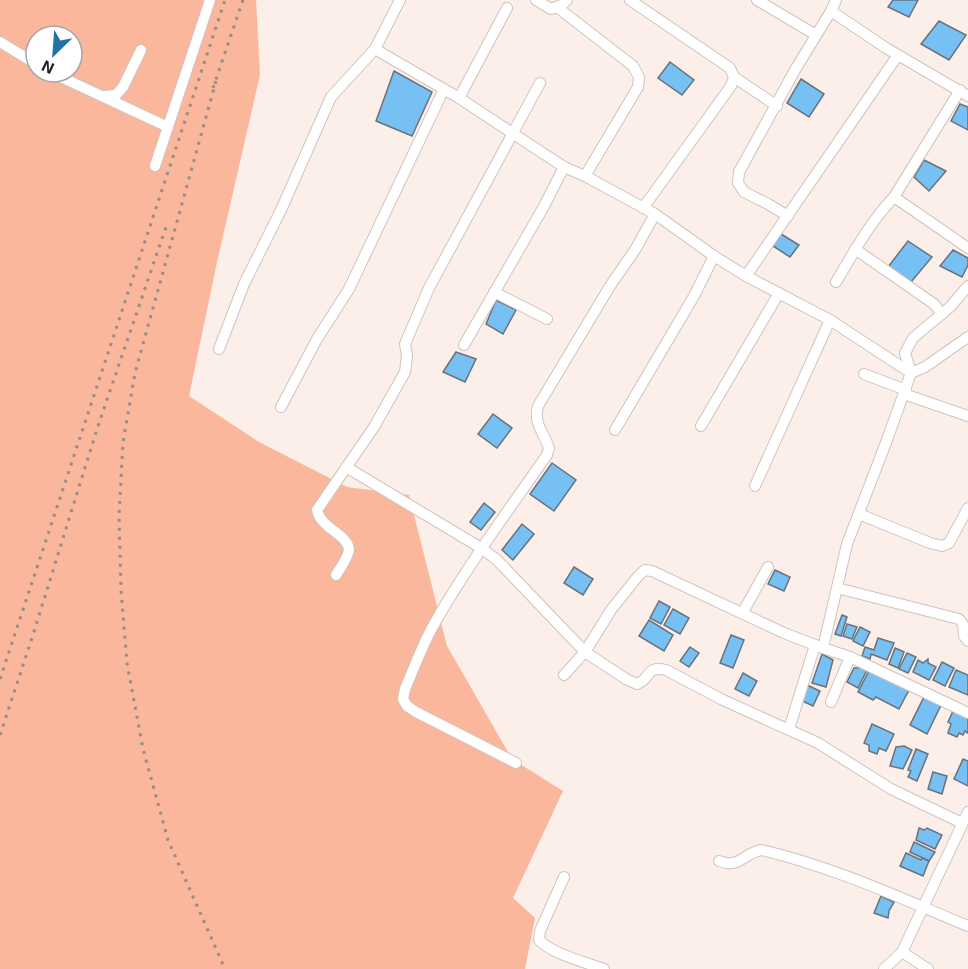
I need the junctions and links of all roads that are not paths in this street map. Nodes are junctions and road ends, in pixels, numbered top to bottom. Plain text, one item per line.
1 (210, 0) edge
2 (400, 0) edge
3 (536, 0) edge
4 (567, 0) edge
5 (630, 0) edge
6 (757, 0) edge
7 (836, 0) edge
8 (557, 7) junction
9 (507, 8) dead end
10 (831, 11) junction
11 (816, 35) junction
12 (0, 42) edge
13 (375, 49) junction
14 (141, 50) dead end
15 (898, 55) junction
16 (24, 57) edge
17 (734, 77) junction
18 (540, 83) dead end
19 (76, 84) edge
20 (444, 89) junction
21 (964, 93) edge
22 (102, 96) junction
23 (459, 98) junction
24 (777, 106) junction
25 (168, 127) junction
26 (514, 134) junction
27 (155, 166) dead end
28 (564, 167) junction
29 (585, 176) junction
30 (894, 197) junction
31 (643, 208) junction
32 (655, 214) junction
33 (788, 216) junction
34 (968, 248) edge
35 (855, 249) junction
36 (714, 256) junction
37 (746, 276) junction
38 (836, 282) dead end
39 (968, 286) edge
40 (494, 291) junction
41 (778, 293) junction
42 (942, 314) junction
43 (547, 320) dead end
44 (830, 320) junction
45 (968, 337) edge
46 (464, 345) dead end
47 (219, 349) dead end
48 (911, 373) junction
49 (864, 374) dead end
50 (905, 392) junction
51 (280, 407) dead end
52 (968, 416) edge
53 (701, 426) dead end
54 (615, 430) dead end
55 (346, 467) junction
56 (755, 486) dead end
57 (968, 508) edge
58 (859, 514) junction
59 (481, 548) junction
60 (768, 567) dead end
61 (336, 575) dead end
62 (837, 588) junction
63 (743, 612) junction
64 (968, 641) edge
65 (819, 647) junction
66 (585, 652) junction
67 (850, 657) junction
68 (564, 675) dead end
69 (831, 702) dead end
70 (968, 713) edge
71 (789, 729) junction
72 (516, 763) dead end
73 (966, 818) edge
74 (719, 861) dead end
75 (564, 877) dead end
76 (923, 908) junction
77 (968, 926) edge
78 (902, 952) junction
79 (604, 969) edge
80 (884, 969) edge
81 (928, 969) edge

1 - 25 street
2 - 13 street
3 - 8 street
4 - 8 street
5 - 17 street
6 - 11 street
7 - 10 street
8 - 29 street
9 - 23 street
10 - 11 street
10 - 15 street
11 - 24 street
12 - 16 street
13 - 20 street
13 - 47 street
14 - 22 street
15 - 21 street
15 - 33 street
17 - 24 street
17 - 31 street
18 - 26 street
19 - 22 street
20 - 23 street
20 - 51 street
21 - 30 street
22 - 25 street
23 - 26 street
24 - 33 street
25 - 27 street
26 - 28 street
26 - 55 street
28 - 29 street
28 - 40 street
29 - 31 street
30 - 34 street
30 - 35 street
31 - 32 street
32 - 36 street
32 - 59 street
33 - 37 street
35 - 38 street
35 - 42 street
36 - 37 street
36 - 54 street
37 - 41 street
39 - 42 street
40 - 43 street
40 - 46 street
41 - 44 street
41 - 53 street
42 - 48 street
44 - 48 street
44 - 56 street
45 - 48 street
48 - 50 street
49 - 50 street
50 - 52 street
50 - 58 street
55 - 59 street
55 - 61 street
57 - 58 street
58 - 62 street
59 - 66 street
59 - 72 street
60 - 63 street
62 - 64 street
62 - 65 street
63 - 65 street
63 - 66 street
65 - 67 street
65 - 71 street
66 - 68 street
66 - 71 street
67 - 69 street
67 - 70 street
71 - 73 street
73 - 76 street
74 - 76 street
75 - 79 street
76 - 77 street
76 - 78 street
78 - 80 street
78 - 81 street

